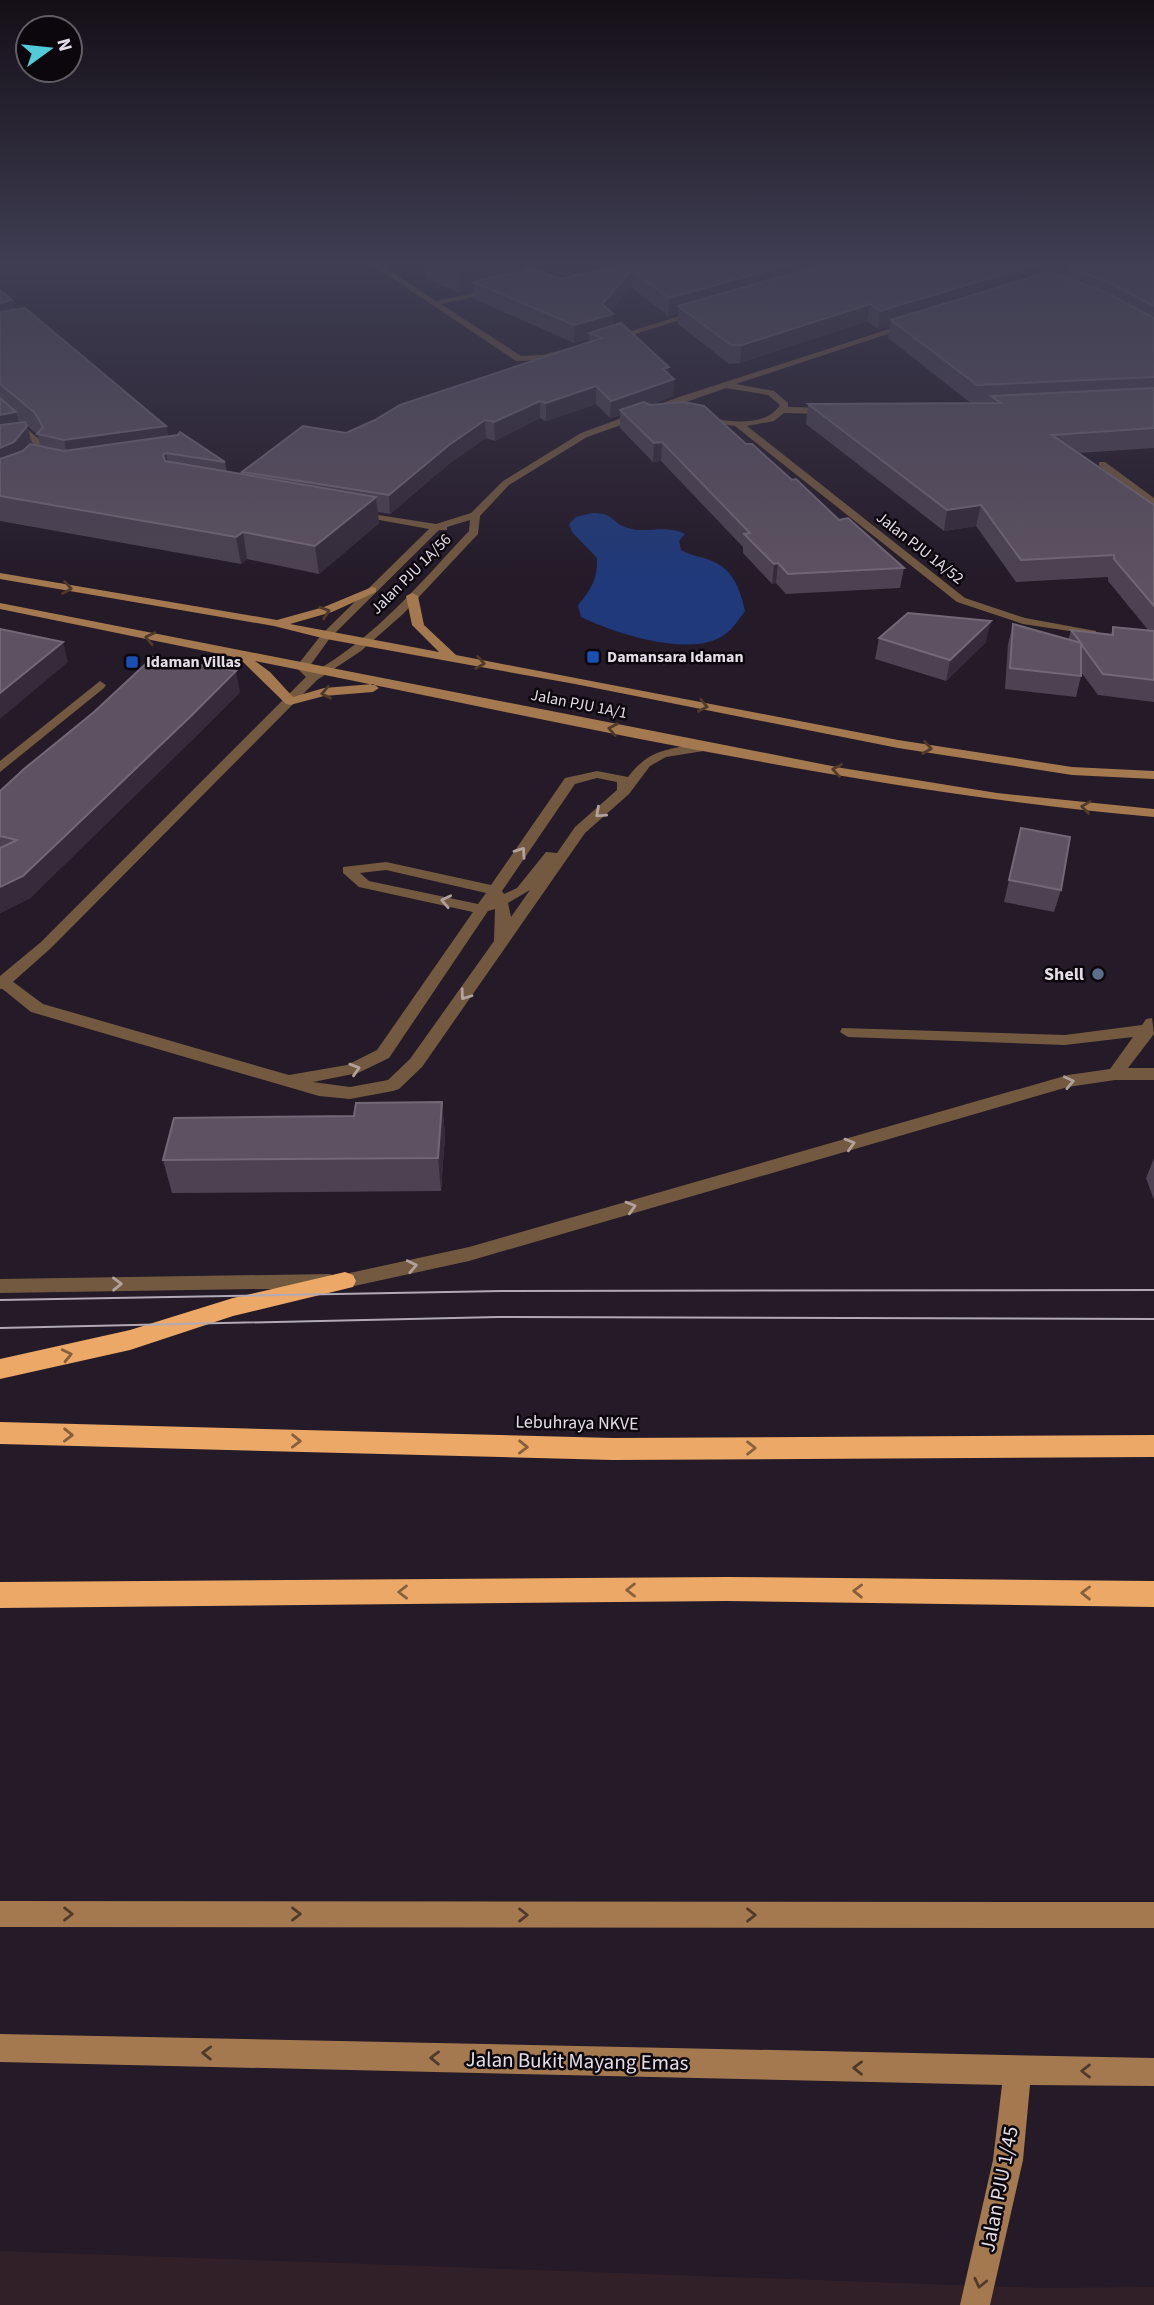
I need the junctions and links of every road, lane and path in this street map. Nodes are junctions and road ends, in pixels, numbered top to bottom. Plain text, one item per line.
1 (774, 368) edge
2 (787, 368) edge
3 (722, 386) junction
4 (771, 393) junction
5 (684, 407) junction
6 (0, 409) edge
7 (783, 410) junction
8 (844, 411) edge
9 (664, 416) edge
10 (626, 418) junction
11 (738, 424) junction
12 (36, 464) junction
13 (1102, 464) dead end
14 (48, 466) edge
15 (0, 483) edge
16 (1154, 503) edge
17 (339, 510) edge
18 (475, 515) junction
19 (436, 527) junction
20 (474, 532) junction
21 (0, 576) edge
22 (372, 590) junction
23 (412, 596) junction
24 (0, 606) edge
25 (274, 623) junction
26 (1100, 634) edge
27 (326, 636) junction
28 (365, 643) junction
29 (241, 656) junction
30 (452, 658) junction
31 (302, 667) junction
32 (318, 674) junction
33 (100, 685) dead end
34 (411, 688) junction
35 (290, 701) junction
36 (705, 747) junction
37 (0, 768) edge
38 (1154, 775) edge
39 (624, 791) junction
40 (1154, 813) edge
41 (580, 830) junction
42 (498, 896) junction
43 (481, 909) junction
44 (501, 945) junction
45 (1, 983) edge
46 (1152, 1027) edge
47 (848, 1032) dead end
48 (1115, 1074) junction
49 (1154, 1074) edge
50 (288, 1079) junction
51 (345, 1281) junction
52 (0, 1286) edge
53 (0, 1369) edge
54 (0, 1433) edge
55 (1154, 1446) edge
56 (1154, 1594) edge
57 (0, 1595) edge
58 (0, 1914) edge
59 (1154, 1915) edge
60 (0, 2048) edge
61 (1017, 2071) junction
62 (1154, 2071) edge
63 (975, 2305) edge

1 - 3 street
2 - 4 street
3 - 4 street
3 - 5 street
4 - 7 street
5 - 10 street
5 - 11 street
6 - 12 street
7 - 8 street
7 - 11 street
9 - 10 street
10 - 18 street
11 - 26 street, Jalan PJU 1A/52
12 - 14 street
12 - 15 street
13 - 16 street
17 - 19 street
18 - 19 street, Jalan PJU 1A/56
18 - 20 street, Jalan PJU 1A/56
19 - 20 street
19 - 22 street, Jalan PJU 1A/56
20 - 23 street, Jalan PJU 1A/56
21 -> 25 main road, Jalan PJU 1A/1
25 -> 22 main road
22 - 27 street, Jalan PJU 1A/56
23 - 28 street, Jalan PJU 1A/56
23 - 30 main road
29 -> 24 main road
25 - 27 main road, Jalan PJU 1A/1
27 - 28 main road, Jalan PJU 1A/1
27 - 31 street, Jalan PJU 1A/56
28 - 30 main road, Jalan PJU 1A/1
28 - 32 street, Jalan PJU 1A/56
29 - 31 main road
29 - 35 main road
30 -> 38 main road, Jalan PJU 1A/1
31 - 32 street
32 - 34 main road, Jalan PJU 1A/1
32 - 35 street, Jalan PJU 1A/56
33 - 37 street
34 -> 35 main road
36 -> 34 main road, Jalan PJU 1A/1
35 - 45 street, Jalan PJU 1A/56
36 - 39 street
40 -> 36 main road, Jalan PJU 1A/1
39 -> 41 street
42 -> 39 street
41 - 42 street
41 - 44 street
42 - 43 street
43 -> 42 street
42 - 44 street
50 -> 43 street
44 -> 50 street
45 - 50 street
46 - 47 street
46 - 48 street
48 - 49 street
51 -> 48 street
52 -> 51 street
53 -> 51 highway
54 -> 55 highway, Lebuhraya NKVE
56 -> 57 highway
58 -> 59 main road
61 -> 60 main road, Jalan Bukit Mayang Emas
62 -> 61 main road, Jalan Bukit Mayang Emas
61 -> 63 main road, Jalan PJU 1/45

